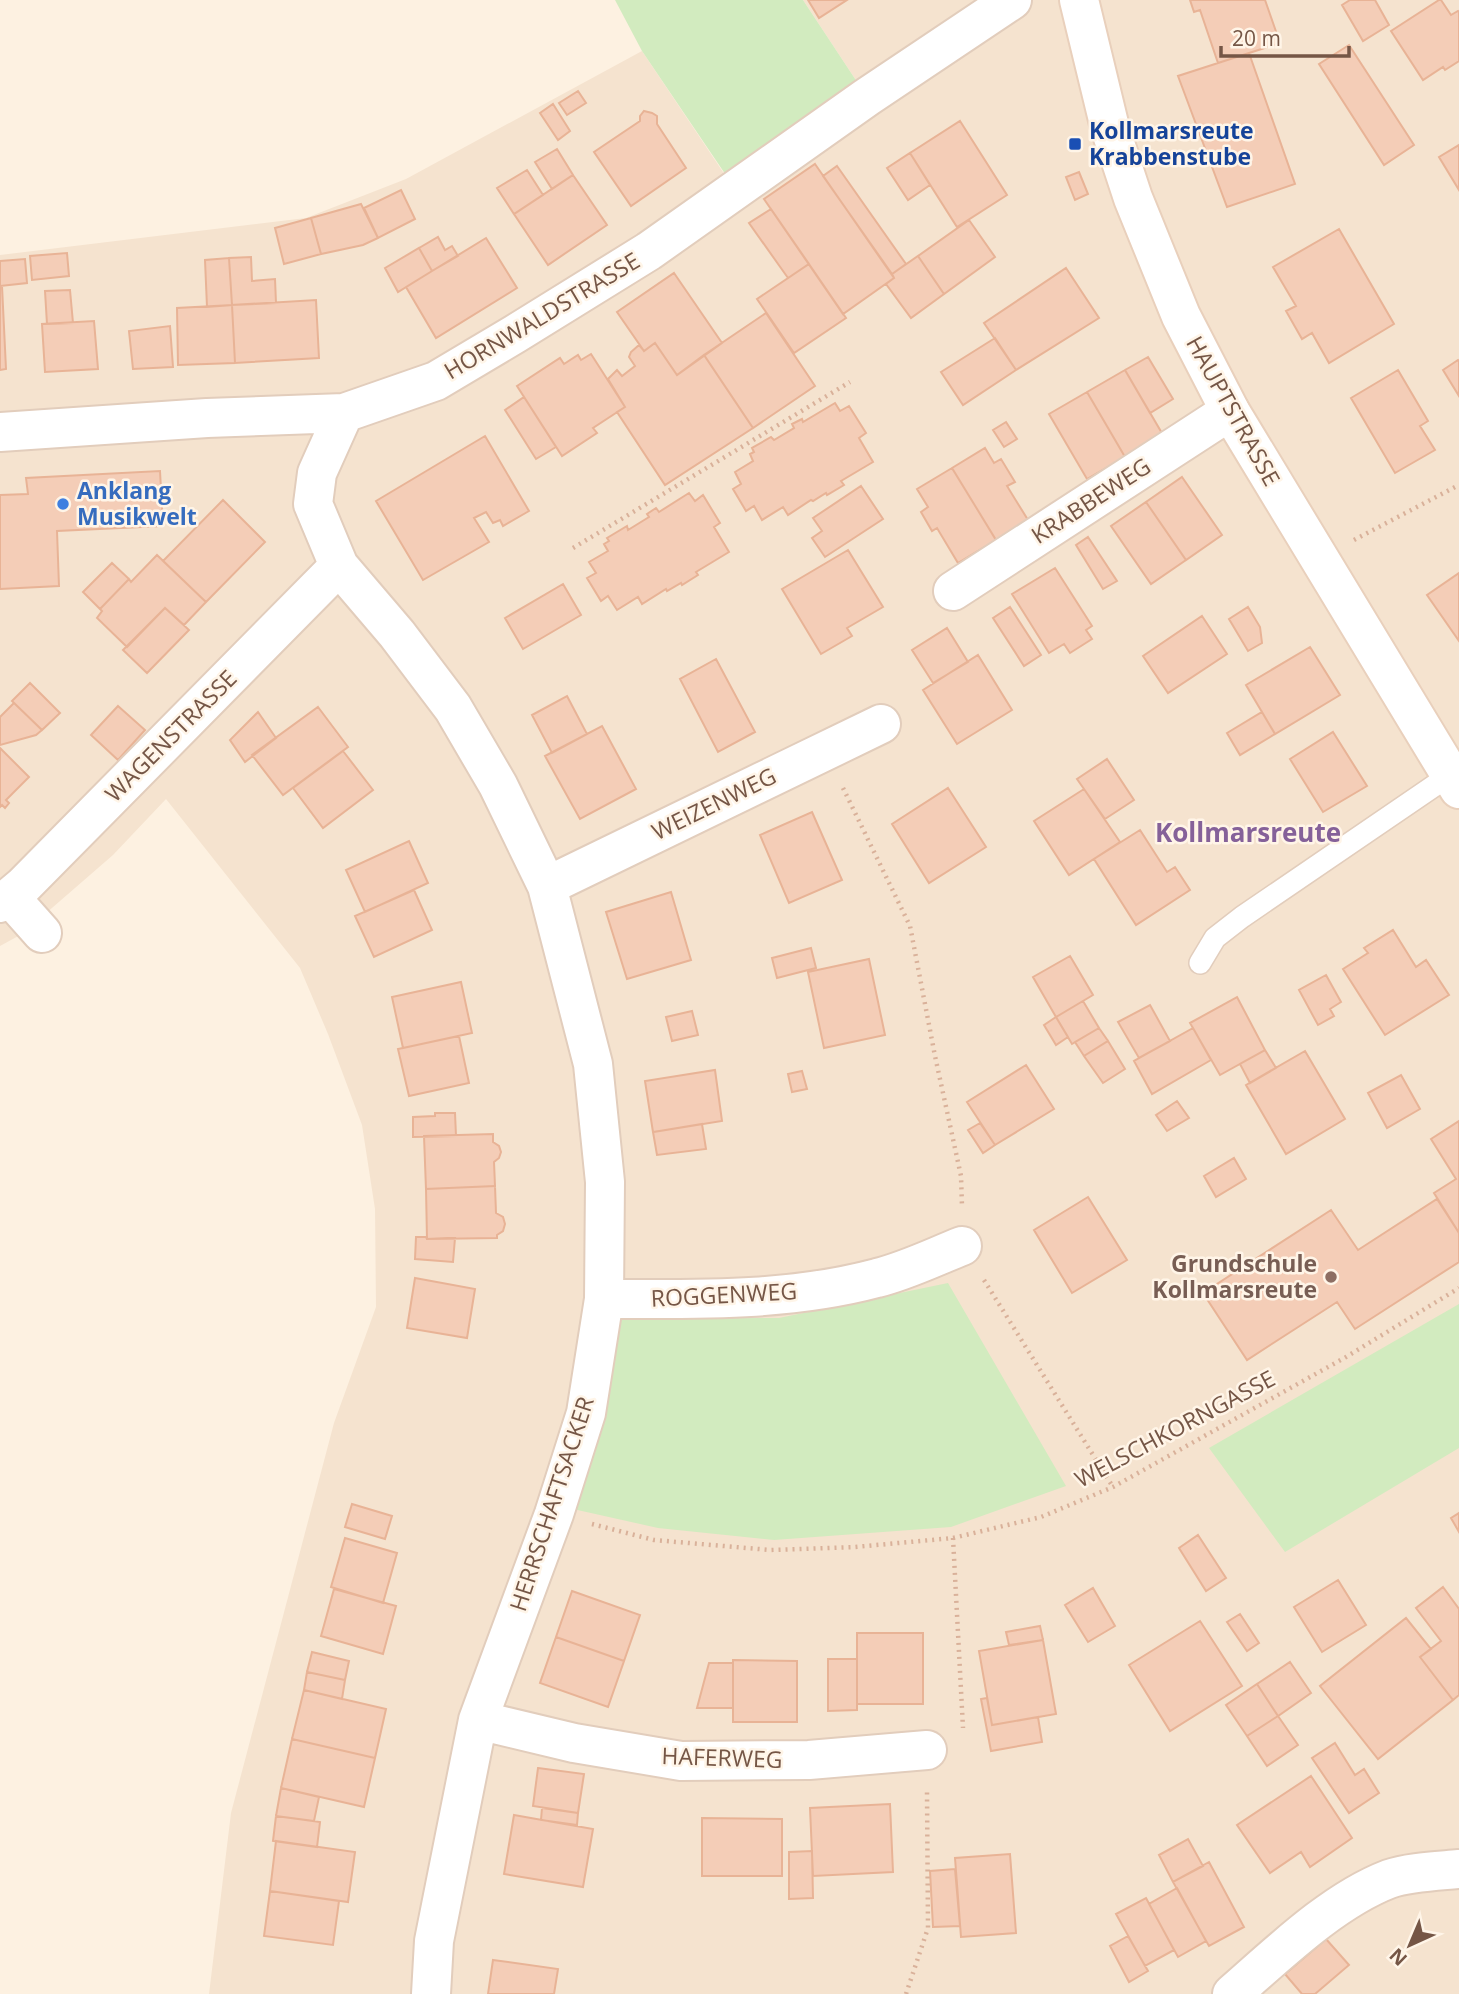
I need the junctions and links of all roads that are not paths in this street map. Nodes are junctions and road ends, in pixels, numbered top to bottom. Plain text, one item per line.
1 (1012, 0) edge
2 (1079, 0) edge
3 (1230, 411) junction
4 (344, 414) junction
5 (8, 425) edge
6 (339, 566) junction
7 (953, 591) dead end
8 (881, 723) dead end
9 (1455, 782) edge
10 (547, 886) junction
11 (5, 900) edge
12 (42, 933) dead end
13 (1200, 963) dead end
14 (962, 1246) road end
15 (604, 1299) junction
16 (478, 1720) junction
17 (927, 1750) dead end
18 (1459, 1869) edge
19 (431, 1994) edge
20 (1232, 1994) edge

1 - 4 street, HORNWALDSTRASSE
2 - 3 street, HAUPTSTRASSE
3 - 7 street, KRABBEWEG
3 - 9 street, HAUPTSTRASSE
4 - 5 street, HORNWALDSTRASSE
4 - 6 street, HERRSCHAFTSACKER
6 - 10 street, HERRSCHAFTSACKER
6 - 11 street, WAGENSTRASSE
8 - 10 street, WEIZENWEG
9 - 13 lane
10 - 15 street, HERRSCHAFTSACKER
11 - 12 street
14 - 15 street, ROGGENWEG
15 - 16 street, HERRSCHAFTSACKER
16 - 17 street, HAFERWEG
16 - 19 street, HERRSCHAFTSACKER
18 - 20 street

